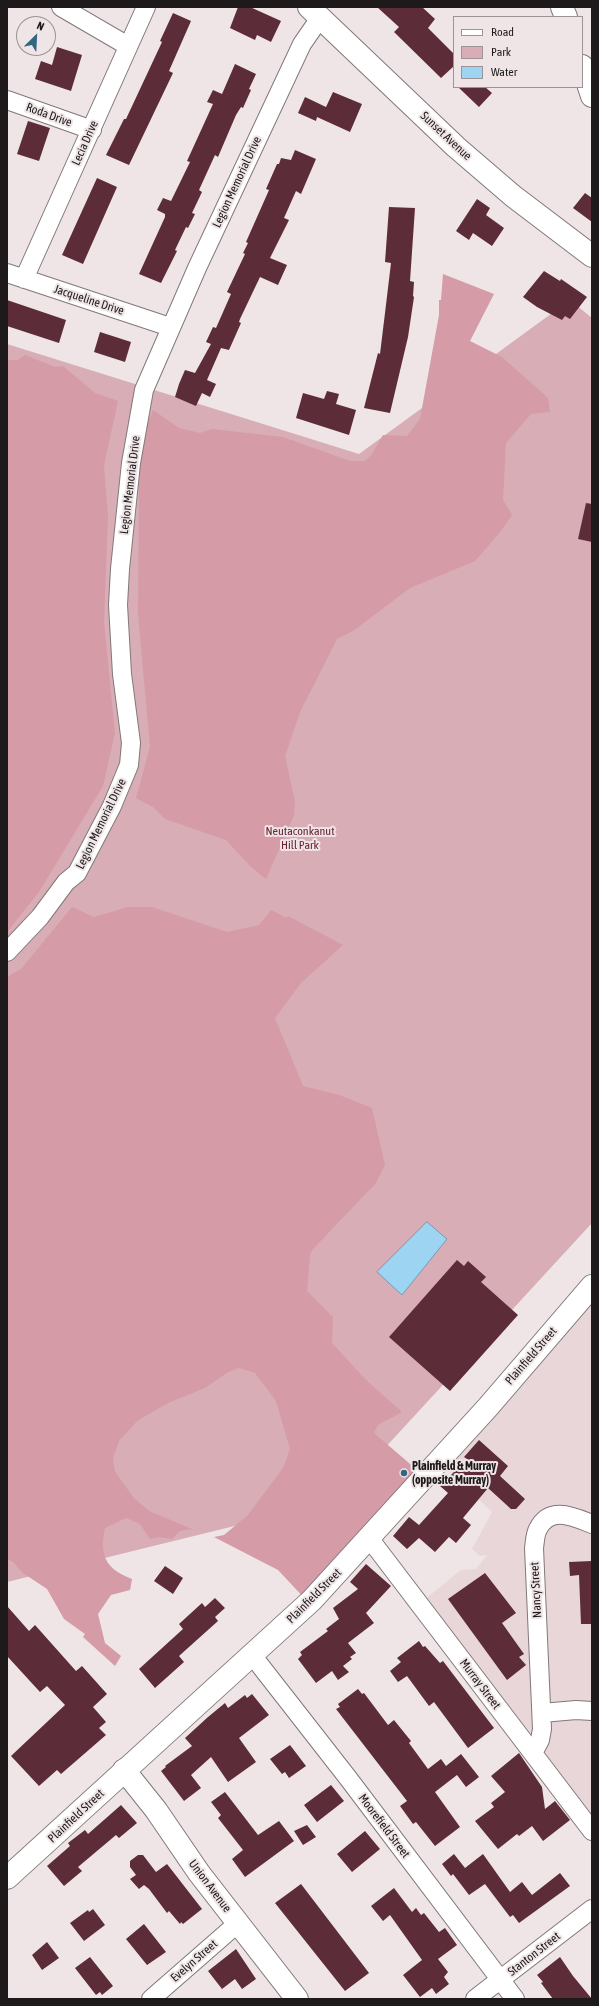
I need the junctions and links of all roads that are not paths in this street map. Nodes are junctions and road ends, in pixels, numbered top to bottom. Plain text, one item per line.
1 (61, 7) edge
2 (146, 7) edge
3 (314, 12) edge
4 (128, 46) junction
5 (583, 69) edge
6 (592, 96) edge
7 (7, 100) edge
8 (92, 130) junction
9 (592, 256) edge
10 (15, 276) edge
11 (170, 327) junction
12 (7, 952) edge
13 (592, 1286) edge
14 (592, 1524) edge
15 (369, 1538) junction
16 (252, 1655) junction
17 (592, 1711) edge
18 (542, 1713) junction
19 (533, 1753) junction
20 (124, 1770) junction
21 (592, 1831) edge
22 (7, 1878) edge
23 (592, 1908) edge
24 (238, 1923) junction
25 (500, 1980) junction
26 (151, 1999) edge
27 (297, 1999) edge
28 (475, 1999) edge
29 (514, 1999) edge

1 - 4 street
2 - 4 street, Lecia Drive
3 - 9 main road, Sunset Avenue
3 - 11 street, Legion Memorial Drive
4 - 8 street, Lecia Drive
5 - 6 main road
7 - 8 street, Roda Drive
8 - 10 street, Lecia Drive
10 - 11 street, Jacqueline Drive
11 - 12 street, Legion Memorial Drive
13 - 15 main road, Plainfield Street
14 - 18 street, Nancy Street
15 - 16 main road, Plainfield Street
15 - 19 street, Murray Street
16 - 20 main road, Plainfield Street
16 - 25 street, Moorefield Street
17 - 18 street
18 - 19 street, Nancy Street
19 - 21 street, Murray Street
20 - 22 main road, Plainfield Street
20 - 24 main road, Union Avenue
23 - 25 street, Stanton Street
24 - 26 street, Evelyn Street
24 - 27 main road, Union Avenue
25 - 28 street, Stanton Street
25 - 29 street, Moorefield Street

